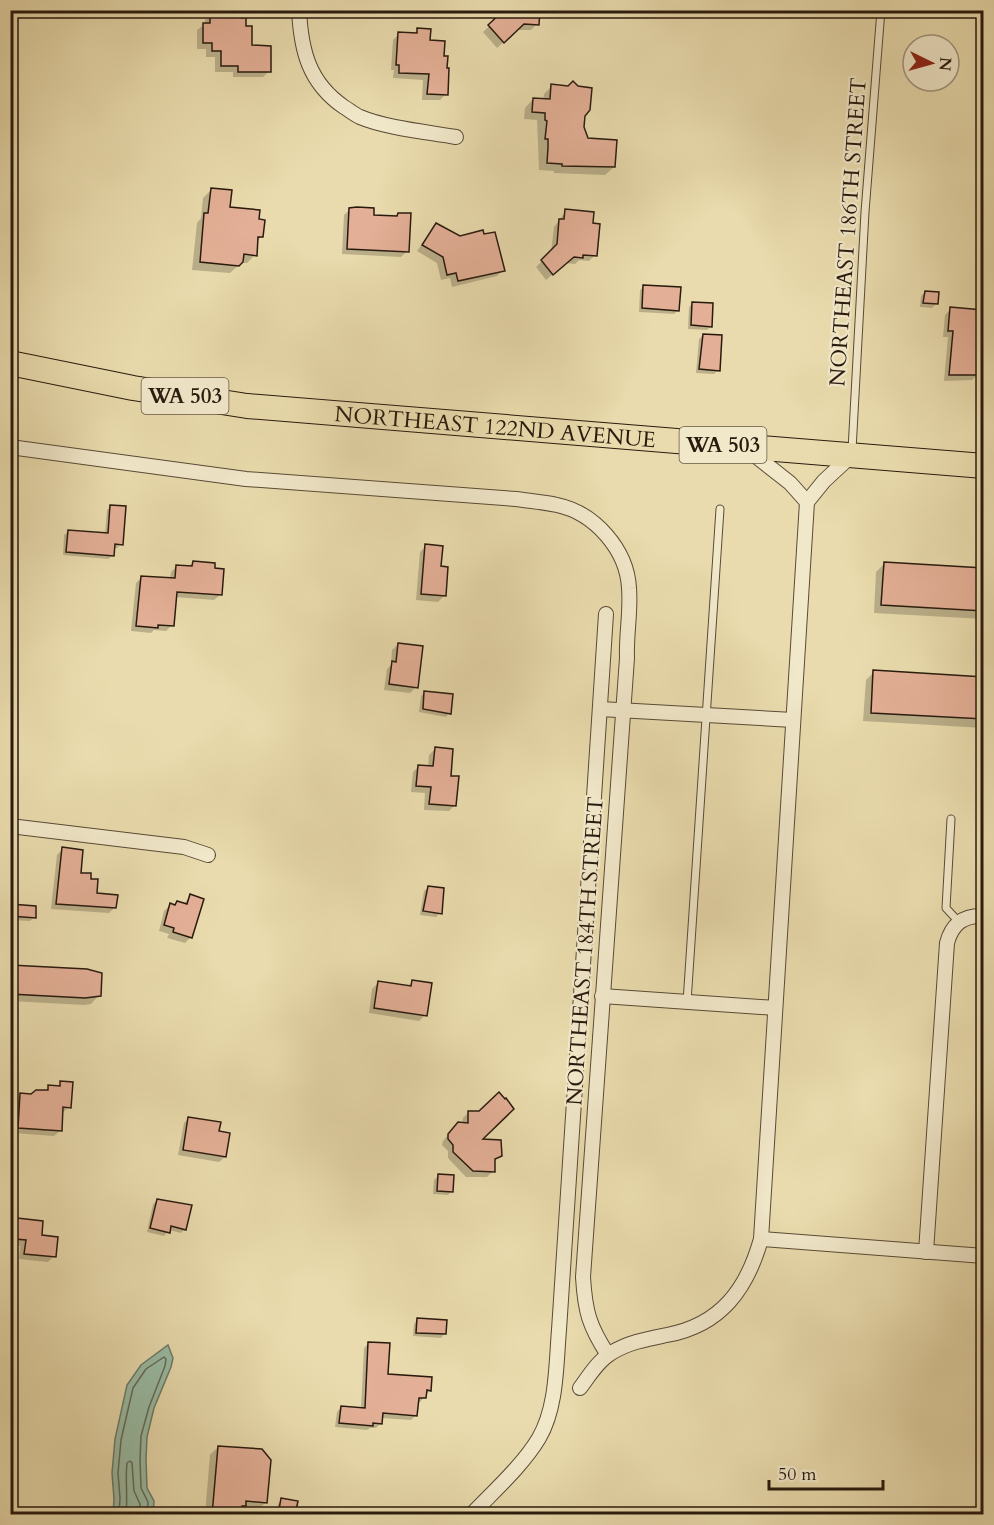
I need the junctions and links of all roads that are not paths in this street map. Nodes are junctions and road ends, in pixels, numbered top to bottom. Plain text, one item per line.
1 (298, 10) edge
2 (881, 10) edge
3 (456, 137) dead end
4 (10, 363) edge
5 (10, 447) edge
6 (745, 447) junction
7 (852, 455) junction
8 (984, 465) edge
9 (807, 502) junction
10 (720, 509) dead end
11 (606, 614) dead end
12 (600, 709) junction
13 (624, 710) junction
14 (706, 715) junction
15 (793, 720) junction
16 (951, 819) dead end
17 (10, 826) edge
18 (208, 855) dead end
19 (984, 916) edge
20 (958, 921) junction
21 (602, 996) junction
22 (687, 1002) junction
23 (776, 1008) junction
24 (761, 1239) junction
25 (926, 1252) junction
26 (984, 1256) edge
27 (608, 1355) junction
28 (580, 1388) dead end
29 (472, 1515) edge

1 - 3 street
2 - 7 lane, NORTHEAST 186TH STREET
4 - 6 highway, NORTHEAST 122ND AVENUE / WA 503
5 - 13 street, NORTHEAST 184TH STREET
6 - 7 highway, NORTHEAST 122ND AVENUE / WA 503
6 - 9 street
7 - 8 highway, NORTHEAST 122ND AVENUE / WA 503
7 - 9 street
9 - 15 street
10 - 14 lane
11 - 12 street, NORTHEAST 184TH STREET
12 - 13 street
12 - 29 street, NORTHEAST 184TH STREET
13 - 14 street
13 - 21 street, NORTHEAST 184TH STREET
14 - 15 street
14 - 22 lane
15 - 23 street
16 - 20 lane
17 - 18 street
19 - 20 street
20 - 25 street
21 - 22 street
21 - 27 street, NORTHEAST 184TH STREET
22 - 23 street
23 - 24 street
24 - 25 street
24 - 27 street
25 - 26 street
27 - 28 street

